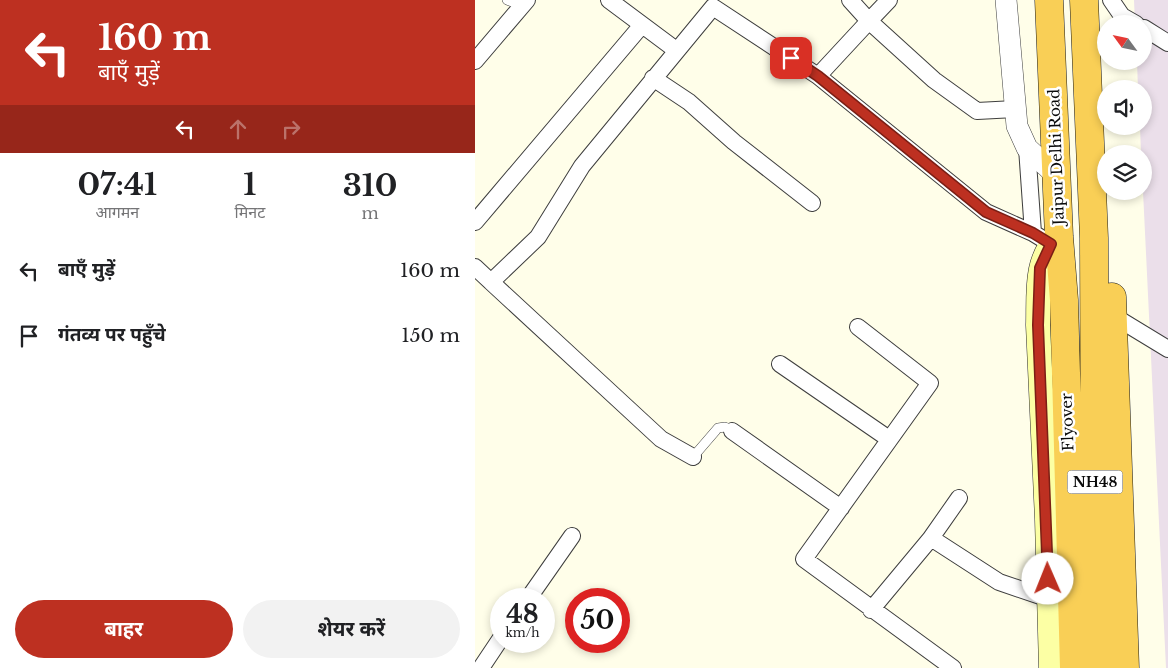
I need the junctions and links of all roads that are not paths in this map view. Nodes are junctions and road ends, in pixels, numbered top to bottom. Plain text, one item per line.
1 (507, 0) edge
2 (609, 0) edge
3 (850, 0) edge
4 (889, 0) edge
5 (1006, 0) edge
6 (1049, 0) edge
7 (1084, 0) edge
8 (1111, 0) edge
9 (525, 3) edge
10 (713, 4) edge
11 (1121, 15) edge
12 (869, 21) junction
13 (642, 25) junction
14 (1153, 34) edge
15 (1168, 43) edge
16 (478, 50) edge
17 (676, 50) junction
18 (818, 76) junction
19 (653, 78) junction
20 (1015, 109) junction
21 (1027, 148) junction
22 (1056, 175) junction
23 (812, 203) dead end
24 (475, 222) edge
25 (1048, 238) junction
26 (475, 267) edge
27 (491, 282) junction
28 (1103, 305) junction
29 (858, 327) dead end
30 (1168, 349) edge
31 (780, 364) dead end
32 (732, 431) joint
33 (889, 439) junction
34 (693, 457) joint
35 (959, 498) dead end
36 (841, 508) junction
37 (572, 536) dead end
38 (931, 538) junction
39 (536, 588) edge
40 (1049, 599) junction
41 (871, 610) junction
42 (491, 653) edge
43 (481, 668) edge
44 (953, 668) edge
45 (1051, 668) edge
46 (1074, 668) edge
47 (1099, 668) edge
48 (1125, 668) edge

1 - 9 lane
2 - 13 street
3 - 12 street
4 - 12 street
5 - 20 street
6 - 22 highway, Jaipur Delhi Road / NH48
7 - 28 highway, Flyover / NH48
8 - 11 street
9 - 16 street
10 - 17 street
10 - 18 street
12 - 18 street
12 - 20 street
13 - 17 street
13 - 24 street
14 - 15 street
17 - 19 street
18 - 25 street
19 - 23 street
19 - 27 street
20 - 21 street
21 - 22 street
21 - 25 street
22 - 25 highway, Jaipur Delhi Road / NH48
25 - 40 main road, Jaipur Delhi Road
25 - 46 highway, Flyover / NH48
26 - 27 street
27 - 34 street
28 - 30 street
28 - 47 highway, Flyover / NH48
28 - 48 highway
29 - 33 street
31 - 33 street
32 - 34 lane
32 - 36 street
33 - 36 street
35 - 38 street
36 - 41 street
37 - 39 street
38 - 40 street
38 - 41 street
40 - 45 main road, Jaipur Delhi Road
41 - 44 street
42 - 43 street

